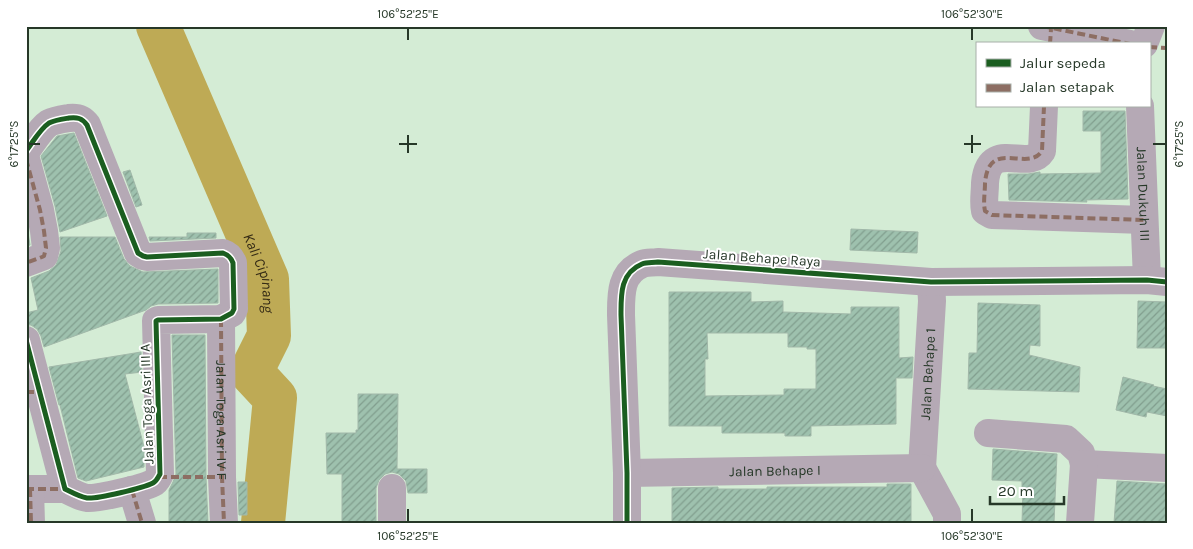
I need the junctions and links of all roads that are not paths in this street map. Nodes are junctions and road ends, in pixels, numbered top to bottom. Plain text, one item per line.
1 (1151, 26) edge
2 (1048, 33) edge
3 (1115, 42) edge
4 (1145, 42) edge
5 (1150, 47) edge
6 (1167, 48) edge
7 (1044, 108) edge
8 (1140, 108) edge
9 (26, 151) edge
10 (26, 159) edge
11 (1144, 220) junction
12 (26, 264) edge
13 (1157, 281) edge
14 (931, 282) junction
15 (221, 319) junction
16 (26, 340) edge
17 (33, 392) edge
18 (988, 433) dead end
19 (1084, 464) junction
20 (922, 468) junction
21 (1167, 468) edge
22 (627, 473) junction
23 (392, 488) dead end
24 (28, 489) edge
25 (64, 489) junction
26 (132, 490) junction
27 (31, 523) edge
28 (142, 523) edge
29 (224, 523) edge
30 (392, 523) edge
31 (627, 523) edge
32 (948, 523) edge
33 (1080, 523) edge

1 - 4 street
2 - 3 street
5 - 6 street
7 - 11 street
8 - 11 street, Jalan Dukuh III
9 - 15 street
10 - 12 street
11 - 13 street, Jalan Dukuh III
13 - 14 street, Jalan Behape Raya
14 - 20 street, Jalan Behape 1
14 - 22 street, Jalan Behape Raya
15 - 26 street, Jalan Toga Asri III A
15 - 29 street, Jalan Toga Asri IV F
16 - 17 street
17 - 25 street
18 - 19 street
19 - 21 street
19 - 33 street
20 - 22 street, Jalan Behape I
20 - 32 street
22 - 31 street, Jalan Behape Raya
23 - 30 street
24 - 25 street
24 - 27 street
25 - 26 street, Jalan Toga Asri III A
26 - 28 street

